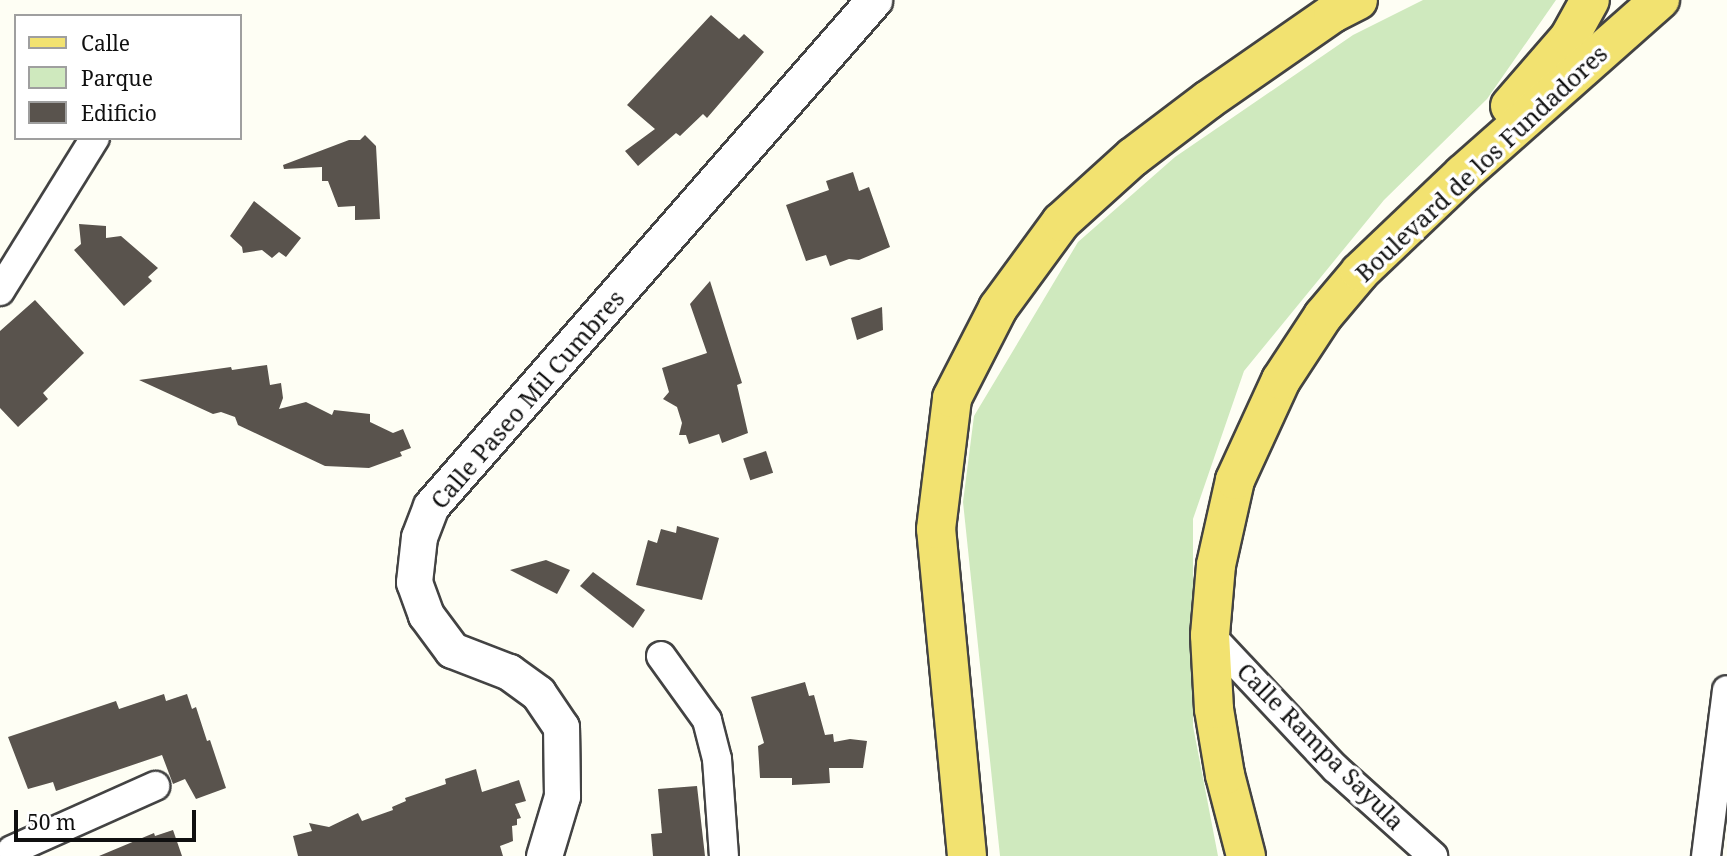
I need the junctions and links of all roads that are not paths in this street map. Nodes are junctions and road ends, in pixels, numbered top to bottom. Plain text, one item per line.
1 (874, 0) edge
2 (1590, 0) edge
3 (1658, 0) edge
4 (1344, 4) edge
5 (94, 140) edge
6 (1463, 174) junction
7 (0, 291) edge
8 (1210, 635) junction
9 (661, 656) dead end
10 (1727, 690) edge
11 (155, 786) dead end
12 (10, 846) edge
13 (544, 856) edge
14 (724, 856) edge
15 (967, 856) edge
16 (1246, 856) edge
17 (1433, 856) edge
18 (1706, 856) edge

1 - 13 street, Calle Paseo Mil Cumbres
2 - 6 main road
3 - 6 main road, Boulevard de los Fundadores
4 - 15 main road
5 - 7 street
6 - 8 main road, Boulevard de los Fundadores
8 - 16 main road, Boulevard de los Fundadores
8 - 17 street, Calle Rampa Sayula
9 - 14 street
10 - 18 street
11 - 12 street

